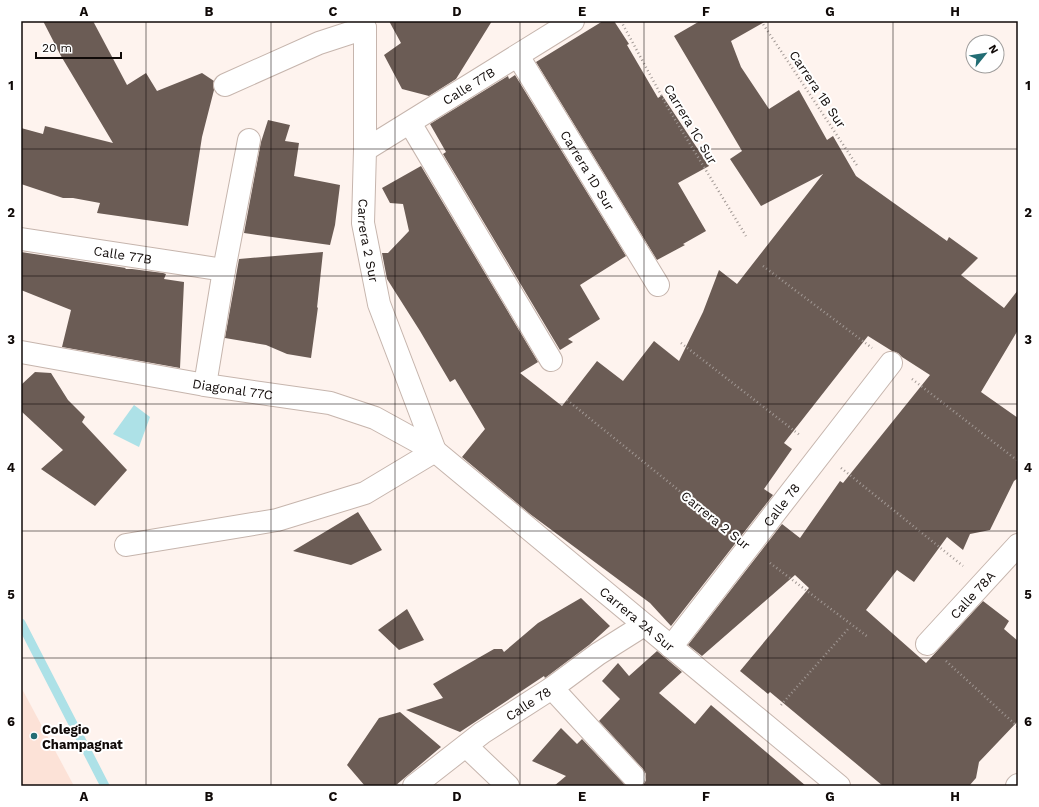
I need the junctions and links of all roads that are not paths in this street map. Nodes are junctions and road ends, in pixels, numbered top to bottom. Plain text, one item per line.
1 (573, 21) edge
2 (363, 25) edge
3 (518, 56) junction
4 (225, 85) dead end
5 (410, 122) junction
6 (249, 140) dead end
7 (365, 150) junction
8 (21, 239) edge
9 (224, 270) junction
10 (658, 285) dead end
11 (21, 352) edge
12 (551, 360) dead end
13 (891, 362) dead end
14 (205, 385) junction
15 (435, 451) junction
16 (126, 545) dead end
17 (1018, 545) edge
18 (644, 625) junction
19 (927, 644) road end
20 (671, 647) junction
21 (552, 688) junction
22 (466, 746) junction
23 (634, 776) dead end
24 (414, 786) edge
25 (508, 786) edge
26 (840, 786) edge

1 - 3 street, Calle 77B
2 - 4 street
2 - 7 street, Carrera 2 Sur
3 - 5 street, Calle 77B
3 - 10 street, Carrera 1D Sur
5 - 7 street, Calle 77B
5 - 12 street
6 - 9 street
7 - 15 street, Carrera 2 Sur
8 - 9 street, Calle 77B
9 - 14 street
11 - 14 street, Diagonal 77C
13 - 20 street, Calle 78
14 - 15 street, Diagonal 77C
15 - 16 street
15 - 18 street, Carrera 2A Sur
17 - 19 street, Calle 78A
18 - 20 street, Carrera 2A Sur
18 - 21 street, Calle 78
20 - 26 street, Carrera 2A Sur
21 - 22 street, Calle 78
21 - 23 street
22 - 24 street, Calle 78
22 - 25 street

